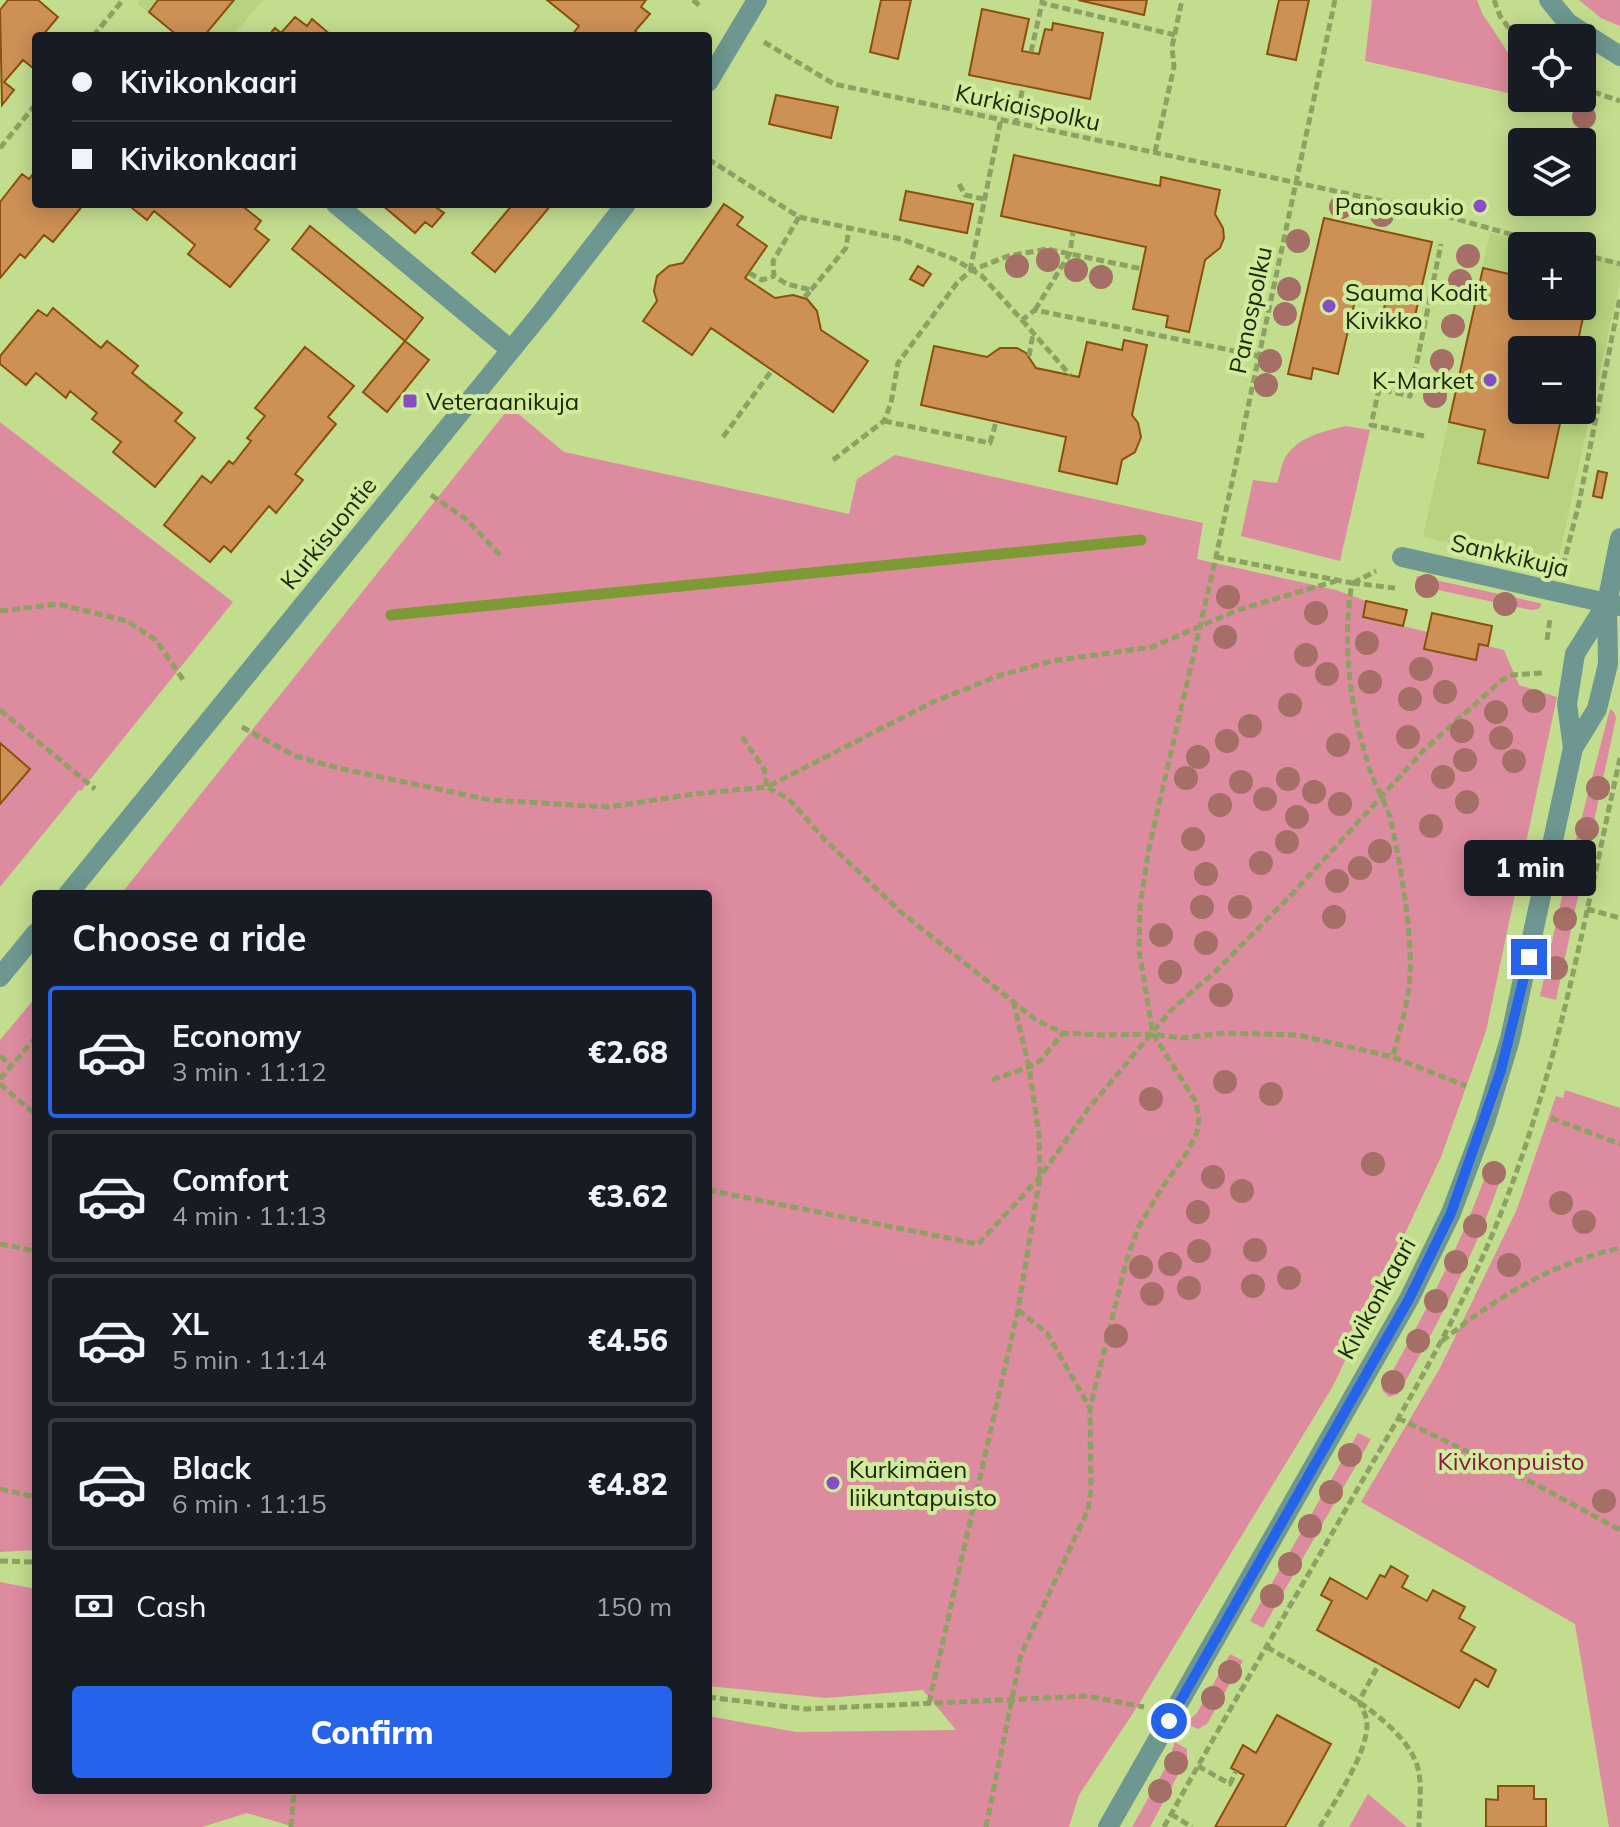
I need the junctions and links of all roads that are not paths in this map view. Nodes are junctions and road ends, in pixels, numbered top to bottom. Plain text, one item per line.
1 (757, 0) edge
2 (1549, 0) edge
3 (1618, 52) edge
4 (712, 75) edge
5 (341, 208) edge
6 (623, 208) edge
7 (511, 350) junction
8 (1620, 538) edge
9 (1402, 557) dead end
10 (1614, 604) edge
11 (1573, 748) junction
12 (71, 890) edge
13 (32, 938) edge
14 (0, 977) edge
15 (1108, 1827) edge

1 - 4 street
2 - 3 street
5 - 7 street
6 - 7 street, Kurkisuontie
7 - 12 street, Kurkisuontie
8 - 10 street, Kivikonkaari
9 - 10 street, Sankkikuja
10 - 11 street, Kivikonkaari
10 - 11 street, Kivikonkaari
11 - 15 street, Kivikonkaari
13 - 14 street

